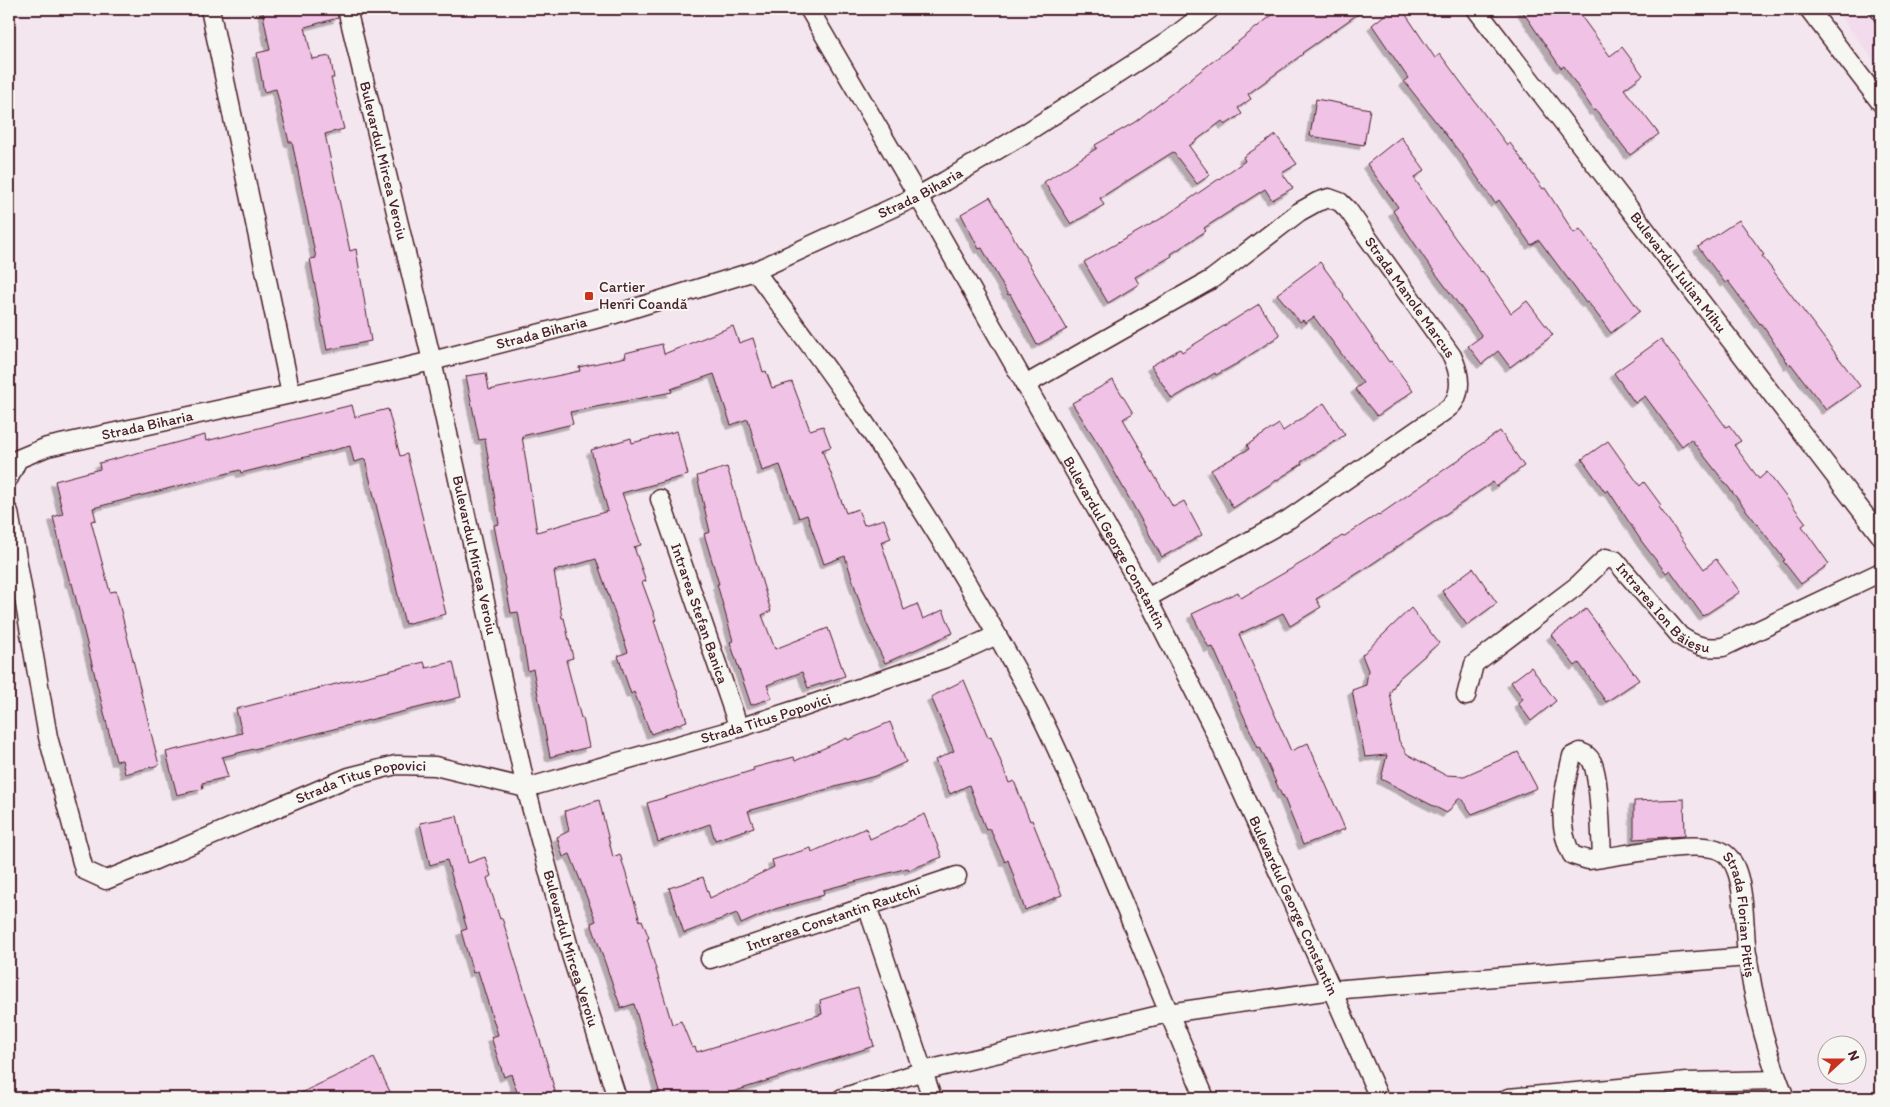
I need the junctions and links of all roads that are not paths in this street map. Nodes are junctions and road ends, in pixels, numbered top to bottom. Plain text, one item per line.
1 (210, 9) edge
2 (347, 9) edge
3 (809, 9) edge
4 (1210, 9) edge
5 (1476, 9) edge
6 (1809, 9) edge
7 (1872, 9) edge
8 (1881, 20) edge
9 (1881, 103) edge
10 (918, 196) junction
11 (755, 271) junction
12 (432, 360) junction
13 (1026, 385) junction
14 (291, 394) junction
15 (9, 478) edge
16 (660, 499) dead end
17 (9, 512) edge
18 (1881, 536) edge
19 (1881, 572) edge
20 (1147, 598) junction
21 (996, 635) junction
22 (1466, 696) dead end
23 (739, 728) junction
24 (526, 788) junction
25 (1602, 858) junction
26 (957, 876) dead end
27 (868, 906) junction
28 (1748, 957) junction
29 (710, 959) dead end
30 (1332, 990) junction
31 (1168, 1012) junction
32 (923, 1070) junction
33 (1778, 1080) junction
34 (617, 1098) edge
35 (842, 1098) edge
36 (932, 1098) edge
37 (1205, 1098) edge
38 (1379, 1098) edge
39 (1508, 1098) edge
40 (1785, 1098) edge

1 - 14 street
2 - 12 street, Bulevardul Mircea Veroiu
3 - 10 street, Bulevardul George Constantin
4 - 10 street, Strada Biharia
5 - 18 street, Bulevardul Iulian Mihu
6 - 9 street
7 - 8 lane
10 - 11 street, Strada Biharia
10 - 13 street, Bulevardul George Constantin
11 - 12 street, Strada Biharia
11 - 21 street
12 - 14 street, Strada Biharia
12 - 24 street, Bulevardul Mircea Veroiu
13 - 20 street, Bulevardul George Constantin
13 - 20 street, Strada Manole Marcus
14 - 15 street, Strada Biharia
16 - 23 street, Intrarea Stefan Banica
17 - 24 street, Strada Titus Popovici
19 - 22 street, Intrarea Ion Băieșu
20 - 30 street, Bulevardul George Constantin
21 - 23 street, Strada Titus Popovici
21 - 31 street
23 - 24 street, Strada Titus Popovici
24 - 34 street, Bulevardul Mircea Veroiu
25 - 25 street, Strada Florian Pittiș
25 - 28 street, Strada Florian Pittiș
26 - 27 street, Intrarea Constantin Rautchi
27 - 29 street, Intrarea Constantin Rautchi
27 - 32 street
28 - 30 street
28 - 33 street, Strada Florian Pittiș
30 - 31 street
30 - 38 street, Bulevardul George Constantin
31 - 32 street
31 - 37 street
32 - 35 street
32 - 36 street
33 - 39 street
33 - 40 street, Strada Florian Pittiș

